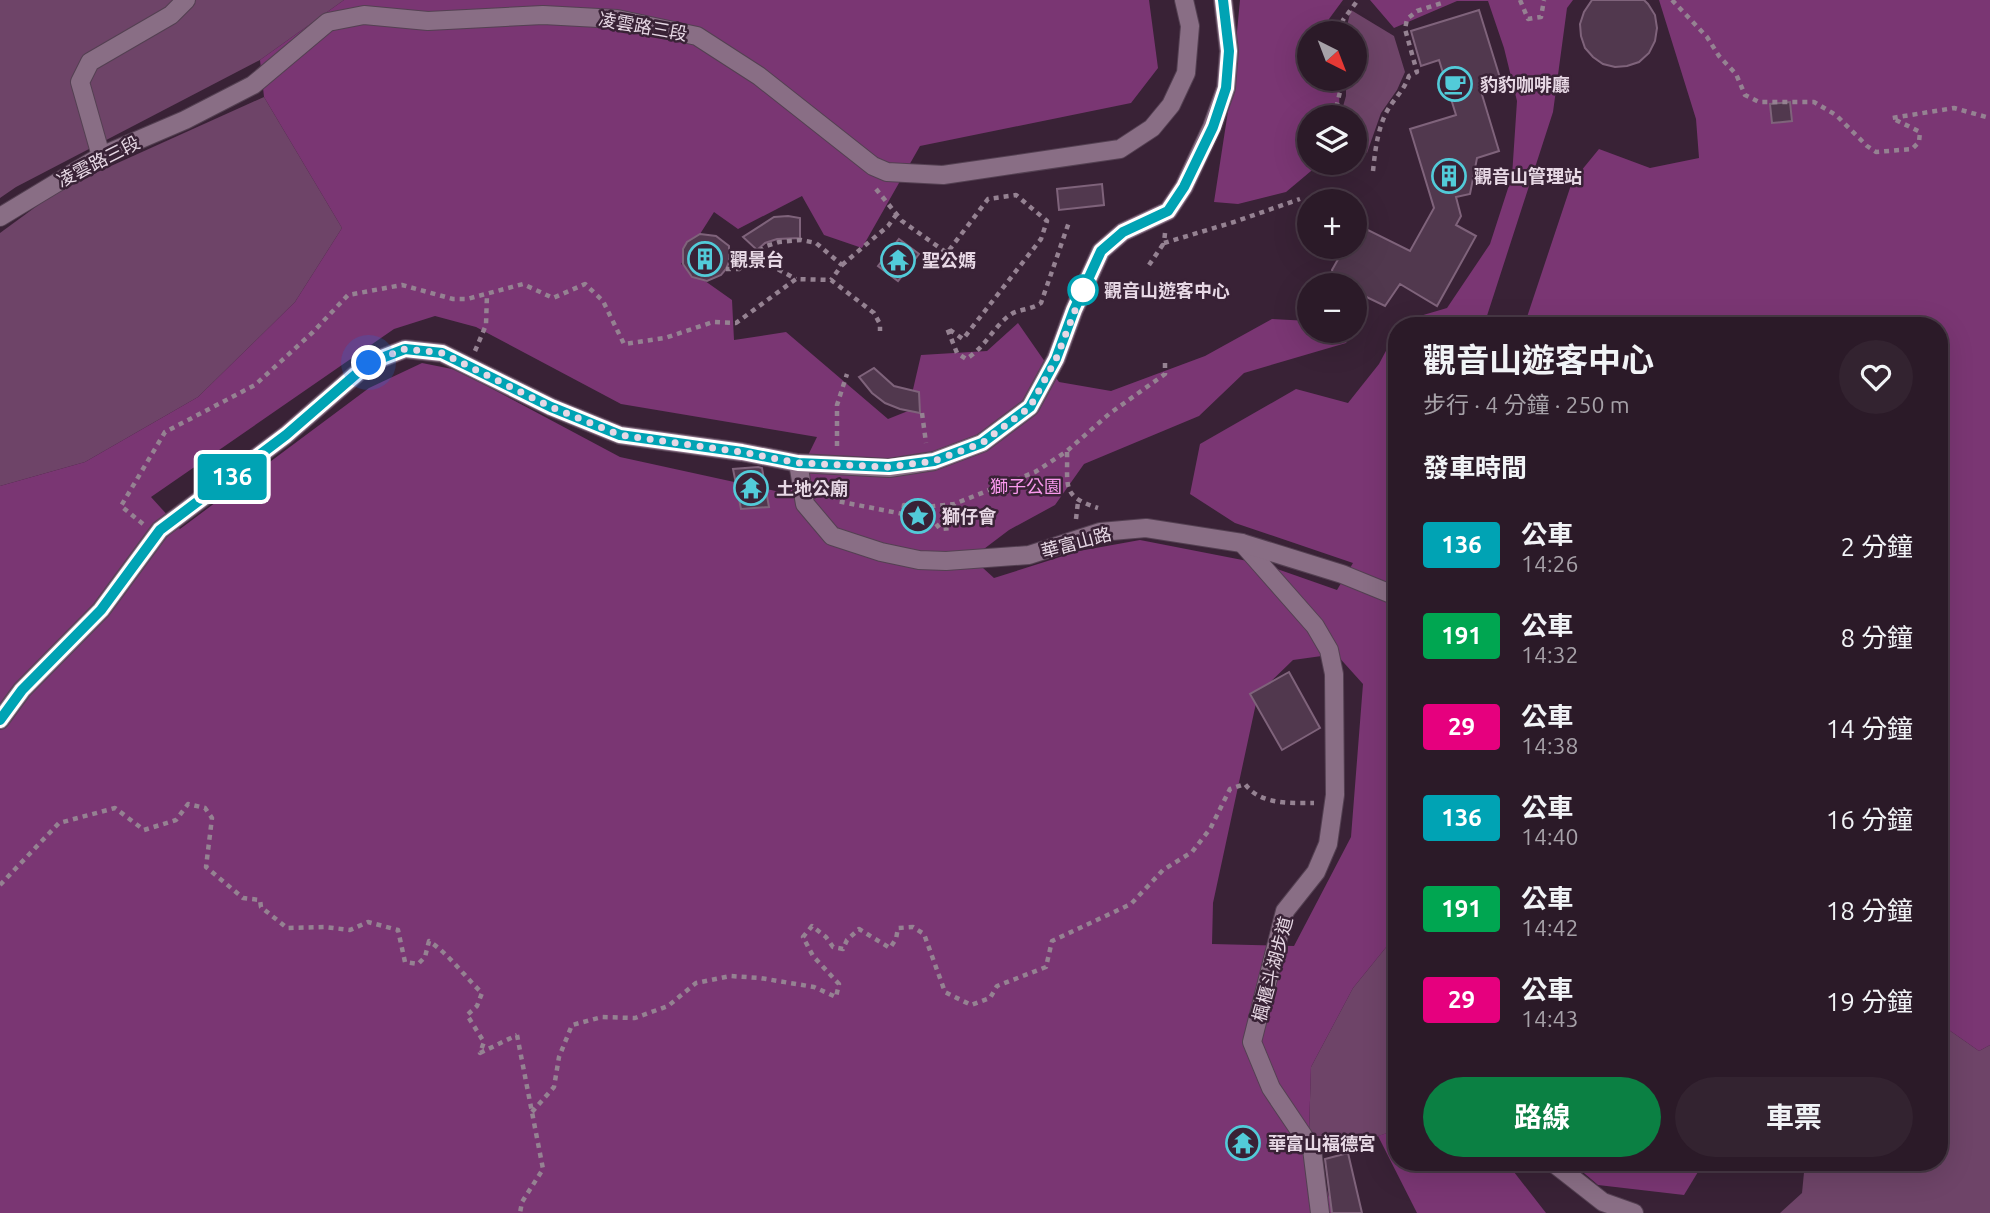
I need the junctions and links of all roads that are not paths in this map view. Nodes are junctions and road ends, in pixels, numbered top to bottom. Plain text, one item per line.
1 (186, 0) edge
2 (1184, 0) edge
3 (1223, 0) edge
4 (101, 156) junction
5 (0, 217) edge
6 (798, 463) junction
7 (1242, 543) junction
8 (1388, 593) edge
9 (0, 720) edge
10 (1563, 1171) edge
11 (1320, 1213) edge
12 (1634, 1213) edge

1 - 4 street
2 - 4 street, 凌雲路三段
3 - 6 street
4 - 5 street, 凌雲路三段
6 - 7 street, 華富山路
6 - 9 street
7 - 8 street, 華富山路
7 - 11 street, 楓櫃斗湖步道
10 - 12 street

